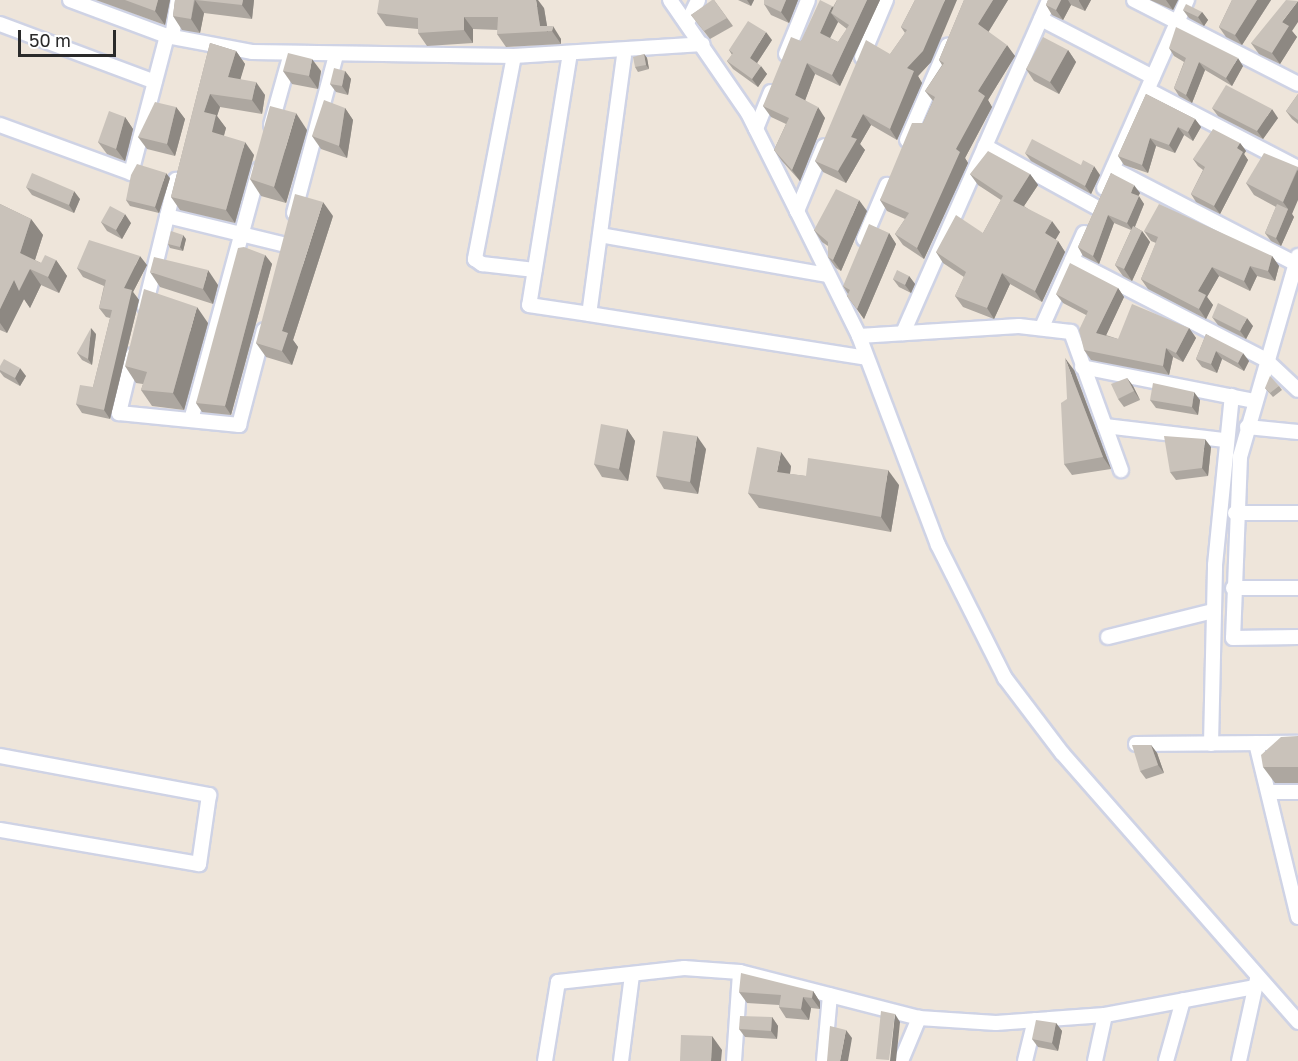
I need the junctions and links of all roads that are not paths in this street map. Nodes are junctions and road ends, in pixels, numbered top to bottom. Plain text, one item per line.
1 (178, 0) edge
2 (670, 0) edge
3 (698, 0) edge
4 (808, 0) edge
5 (886, 0) edge
6 (1049, 0) edge
7 (1134, 0) edge
8 (1187, 0) edge
9 (74, 1) edge
10 (1041, 19) junction
11 (1177, 22) junction
12 (687, 23) junction
13 (0, 24) edge
14 (953, 32) edge
15 (170, 36) junction
16 (703, 44) junction
17 (291, 53) junction
18 (570, 54) junction
19 (336, 55) junction
20 (514, 56) junction
21 (624, 56) dead end
22 (854, 76) edge
23 (155, 82) junction
24 (1151, 83) junction
25 (1298, 84) edge
26 (0, 125) edge
27 (832, 128) edge
28 (756, 129) junction
29 (985, 146) junction
30 (182, 159) edge
31 (1298, 168) edge
32 (1113, 169) junction
33 (1096, 207) junction
34 (797, 211) junction
35 (167, 216) junction
36 (241, 234) junction
37 (600, 235) junction
38 (857, 256) edge
39 (1072, 260) junction
40 (535, 270) junction
41 (1296, 270) edge
42 (827, 275) junction
43 (848, 278) edge
44 (839, 299) junction
45 (268, 312) edge
46 (589, 314) junction
47 (142, 320) edge
48 (1042, 327) junction
49 (903, 333) junction
50 (859, 336) junction
51 (136, 343) edge
52 (867, 358) junction
53 (1265, 359) junction
54 (1082, 367) junction
55 (1298, 390) edge
56 (1232, 396) junction
57 (1254, 401) junction
58 (191, 420) junction
59 (1105, 426) junction
60 (1247, 427) junction
61 (1298, 432) edge
62 (1225, 440) junction
63 (1121, 470) dead end
64 (1235, 513) junction
65 (1298, 513) edge
66 (1233, 588) junction
67 (1298, 588) edge
68 (1213, 611) junction
69 (1108, 637) dead end
70 (1298, 637) edge
71 (1256, 743) junction
72 (1298, 743) edge
73 (1136, 744) edge
74 (1210, 744) junction
75 (0, 756) edge
76 (1271, 792) junction
77 (1298, 792) edge
78 (0, 830) edge
79 (1292, 871) edge
80 (1298, 917) edge
81 (740, 972) junction
82 (632, 975) junction
83 (1257, 980) junction
84 (830, 995) junction
85 (1183, 1000) junction
86 (1105, 1015) junction
87 (919, 1018) junction
88 (1035, 1020) junction
89 (1298, 1022) edge
90 (545, 1061) edge
91 (621, 1061) edge
92 (734, 1061) edge
93 (824, 1061) edge
94 (901, 1061) edge
95 (1025, 1061) edge
96 (1095, 1061) edge
97 (1166, 1061) edge
98 (1239, 1061) edge

1 - 15 street
2 - 12 street
3 - 12 street
4 - 28 street
5 - 22 street
6 - 10 street
7 - 11 street
8 - 11 street
9 - 15 street
10 - 24 street
10 - 29 street
11 - 24 street
11 - 25 street
12 - 16 street
13 - 23 street
14 - 38 street
15 - 17 street
15 - 23 street
16 - 18 street
16 - 28 street
17 - 19 street
17 - 36 street
18 - 20 street
18 - 40 street
19 - 20 street
19 - 36 street
20 - 40 street
21 - 37 street
23 - 26 street
24 - 31 street
24 - 32 street
27 - 34 street
28 - 34 street
29 - 33 street
29 - 49 street
30 - 35 street
32 - 33 street
32 - 41 street
33 - 39 street
34 - 42 street
35 - 36 street
35 - 47 street
36 - 58 street
37 - 42 street
37 - 46 street
39 - 48 street
39 - 53 street
40 - 46 street
41 - 53 street
42 - 44 street
43 - 44 street
44 - 50 street
45 - 58 street
46 - 52 street
48 - 49 street
48 - 54 street
49 - 50 street
50 - 52 street
51 - 58 street
52 - 83 street
53 - 55 street
53 - 57 street
54 - 56 street
54 - 59 street
56 - 57 street
56 - 62 street
57 - 60 street
59 - 62 street
59 - 63 street
60 - 61 street
60 - 64 street
62 - 68 street
64 - 65 street
64 - 66 street
66 - 67 street
66 - 70 street
68 - 69 street
68 - 74 street
71 - 72 street
71 - 74 street
71 - 76 street
73 - 74 street
75 - 78 street
76 - 77 street
76 - 79 street
79 - 80 street
81 - 82 street
81 - 84 street
81 - 92 street
82 - 90 street
82 - 91 street
83 - 85 street
83 - 89 street
83 - 98 street
84 - 87 street
84 - 93 street
85 - 86 street
85 - 97 street
86 - 88 street
86 - 96 street
87 - 88 street
87 - 94 street
88 - 95 street

